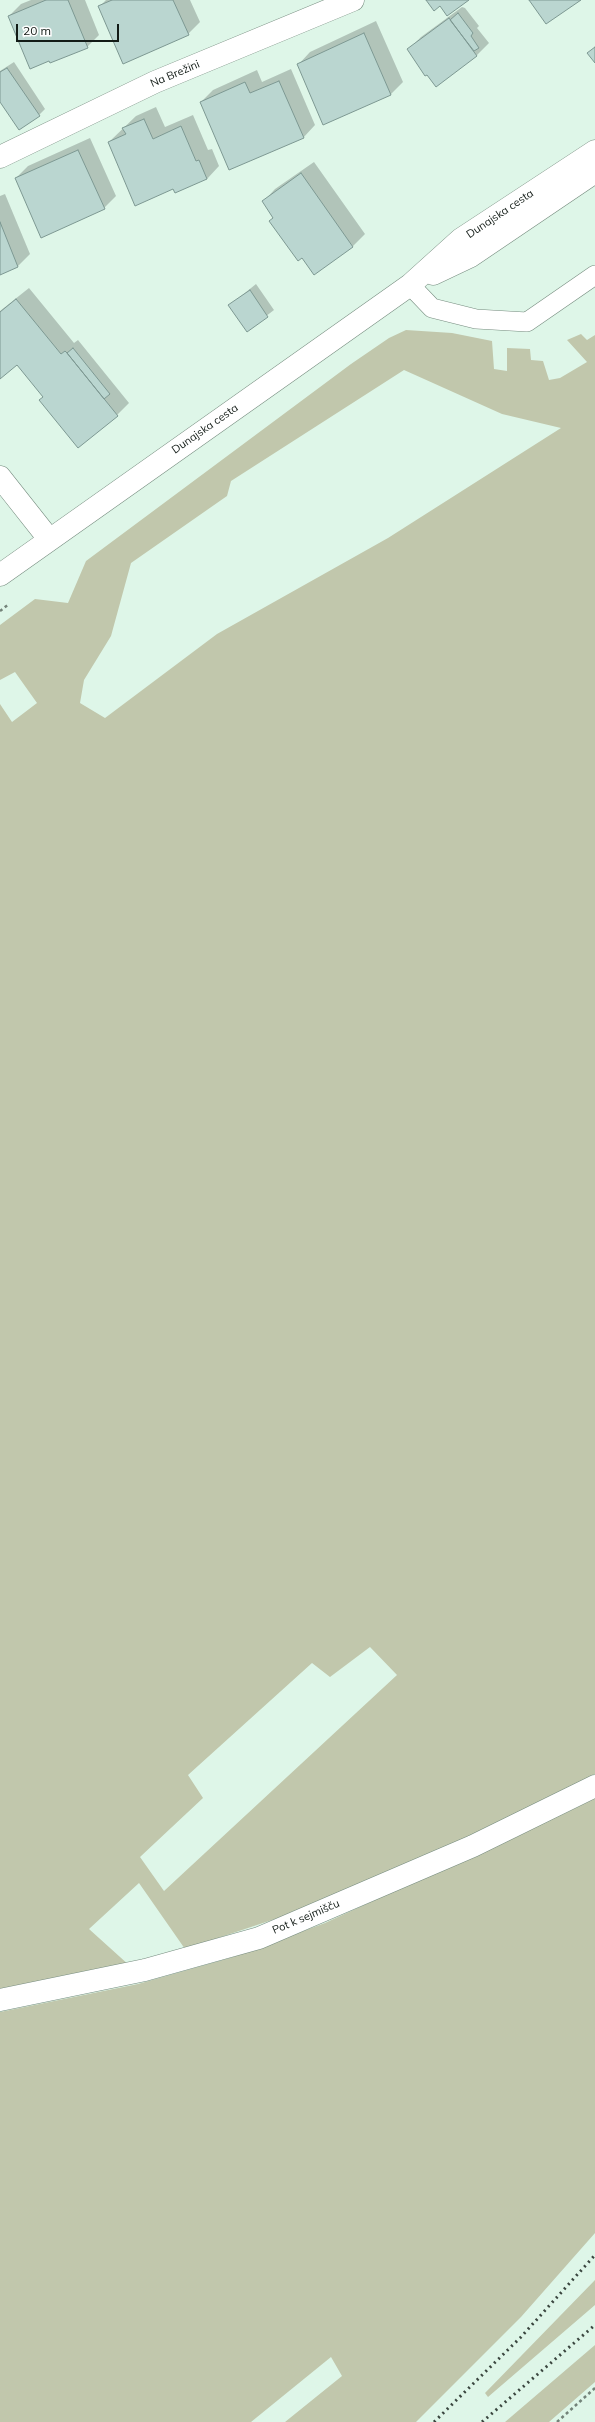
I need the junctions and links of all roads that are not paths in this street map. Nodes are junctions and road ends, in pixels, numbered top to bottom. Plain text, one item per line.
1 (353, 0) edge
2 (595, 150) edge
3 (0, 157) edge
4 (595, 172) edge
5 (595, 275) edge
6 (410, 285) junction
7 (0, 477) edge
8 (49, 539) junction
9 (0, 575) edge
10 (595, 1786) edge
11 (0, 2000) edge

1 - 3 street, Na Brežini
2 - 6 street, Dunajska cesta
4 - 6 street, Dunajska cesta
5 - 6 lane
6 - 8 street, Dunajska cesta
7 - 8 street
8 - 9 street, Dunajska cesta
10 - 11 street, Pot k sejmišču

